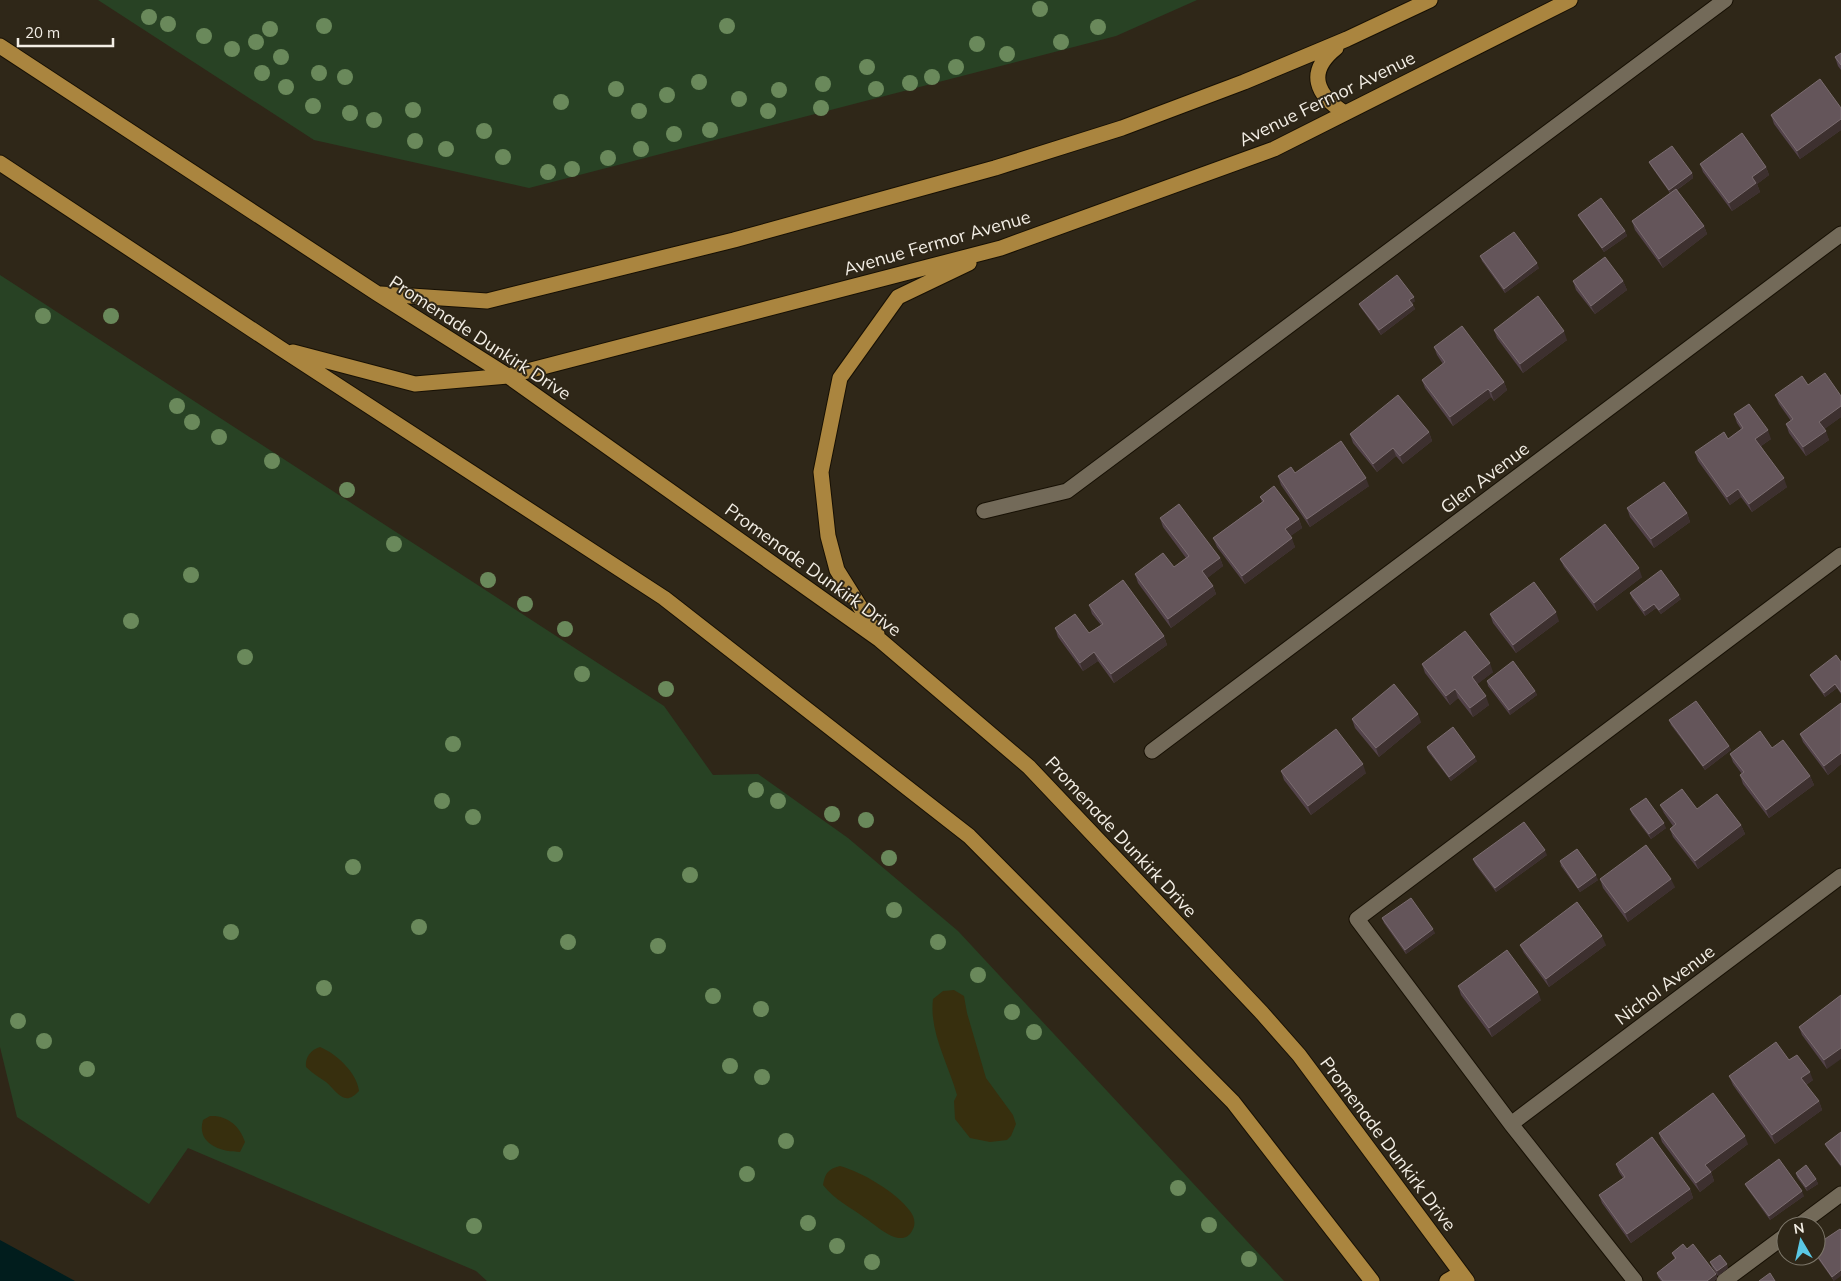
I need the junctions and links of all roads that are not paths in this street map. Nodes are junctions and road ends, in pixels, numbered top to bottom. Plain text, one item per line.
1 (1430, 0) edge
2 (1570, 0) edge
3 (1725, 0) edge
4 (1347, 39) junction
5 (0, 46) edge
6 (1345, 113) junction
7 (0, 163) edge
8 (1841, 234) edge
9 (1001, 248) junction
10 (378, 294) junction
11 (280, 348) junction
12 (508, 376) junction
13 (984, 511) dead end
14 (1841, 555) edge
15 (880, 640) junction
16 (1152, 751) dead end
17 (1841, 876) edge
18 (1511, 1124) junction
19 (1841, 1194) edge
20 (1811, 1216) edge
21 (1776, 1242) edge
22 (1464, 1277) edge
23 (1372, 1281) edge
24 (1447, 1281) edge
25 (1635, 1281) edge
26 (1724, 1281) edge

1 - 4 main road
2 - 6 main road, Avenue Fermor Avenue
3 - 13 street
4 - 6 main road
4 - 10 main road
5 - 10 main road, Promenade Dunkirk Drive
6 - 9 main road, Avenue Fermor Avenue
7 - 11 main road
8 - 16 street, Glen Avenue
9 - 12 main road, Avenue Fermor Avenue
9 - 15 main road
10 - 12 main road, Promenade Dunkirk Drive
11 - 12 main road, Avenue Fermor Avenue
11 - 23 main road
12 - 15 main road, Promenade Dunkirk Drive
14 - 18 street
15 - 22 main road, Promenade Dunkirk Drive
17 - 18 street, Nichol Avenue
18 - 25 street
19 - 20 street
21 - 26 street
22 - 24 main road

